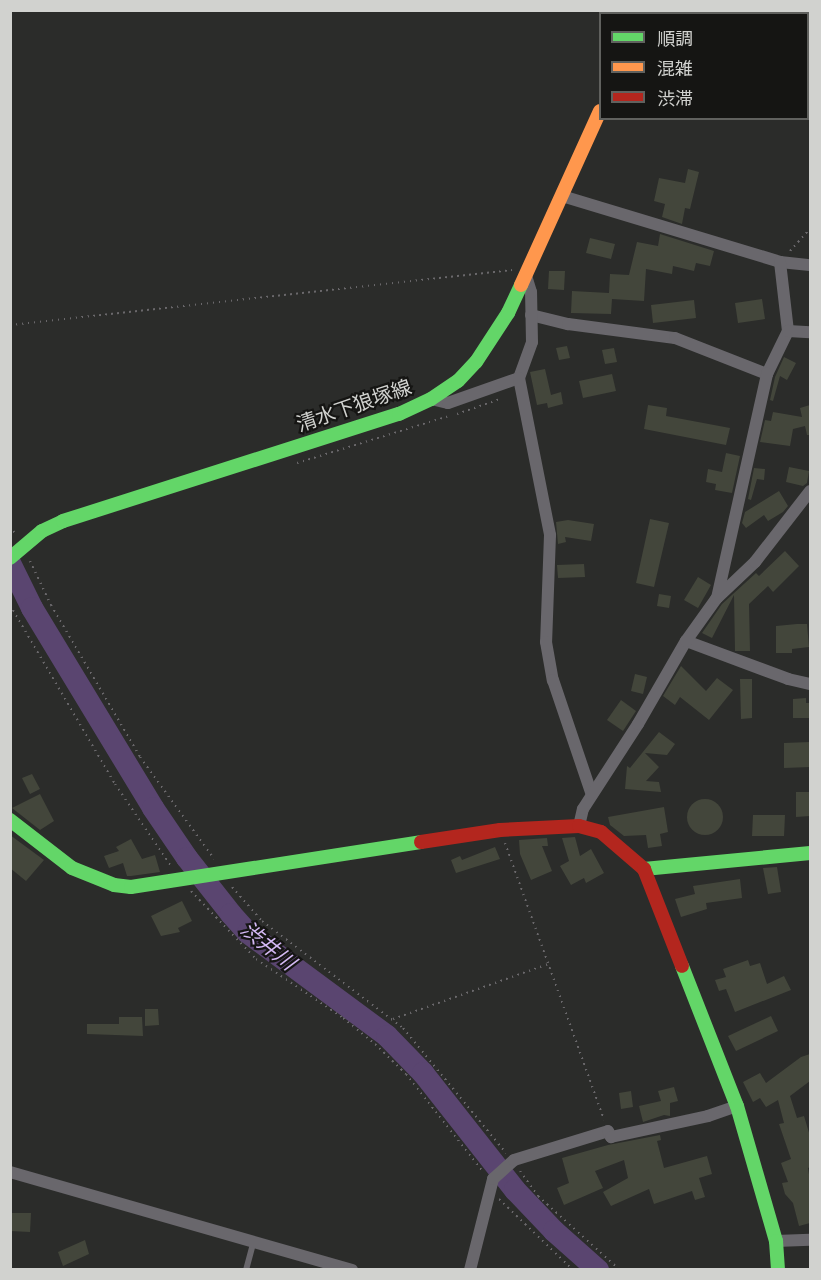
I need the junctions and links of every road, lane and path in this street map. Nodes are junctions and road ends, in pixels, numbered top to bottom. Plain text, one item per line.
1 (599, 113) edge
2 (562, 196) junction
3 (810, 229) edge
4 (780, 262) junction
5 (810, 265) edge
6 (526, 276) junction
7 (531, 315) junction
8 (10, 325) edge
9 (788, 330) junction
10 (810, 332) edge
11 (766, 374) junction
12 (519, 378) junction
13 (431, 399) junction
14 (810, 491) edge
15 (10, 526) edge
16 (16, 552) edge
17 (716, 599) junction
18 (10, 605) edge
19 (686, 641) junction
20 (810, 684) edge
21 (592, 795) junction
22 (10, 820) edge
23 (579, 826) junction
24 (500, 830) junction
25 (810, 853) edge
26 (644, 869) junction
27 (221, 873) junction
28 (184, 879) junction
29 (548, 964) junction
30 (392, 1019) junction
31 (737, 1106) junction
32 (609, 1131) junction
33 (511, 1162) junction
34 (10, 1172) edge
35 (491, 1186) junction
36 (810, 1240) edge
37 (254, 1241) junction
38 (776, 1241) junction
39 (246, 1269) edge
40 (352, 1269) edge
41 (470, 1269) edge
42 (573, 1269) edge
43 (620, 1269) edge
44 (778, 1269) edge

1 - 2 street, 清水下狼塚線
2 - 4 street
2 - 6 street, 清水下狼塚線
3 - 4 path
4 - 5 street
4 - 9 street
6 - 7 street
6 - 8 path
6 - 13 street, 清水下狼塚線
7 - 11 street
7 - 12 street
9 - 10 street
9 - 11 street
11 - 17 street
12 - 13 street
12 - 21 street
13 - 16 street, 清水下狼塚線
14 - 17 street
15 - 16 path
16 - 27 path
17 - 19 street
18 - 28 path
19 - 20 street
19 - 21 street
21 - 23 street
22 - 28 street
23 - 24 street
23 - 26 street
24 - 27 street
24 - 29 path
25 - 26 street
26 - 31 street
27 - 28 street
27 - 30 path
28 - 35 path
29 - 30 path
29 - 32 path
30 - 33 path
31 - 32 street
31 - 38 street
32 - 33 street
33 - 35 street
33 - 43 path
34 - 37 street
35 - 41 street
35 - 42 path
36 - 38 street
37 - 39 lane
37 - 40 street
38 - 44 street

